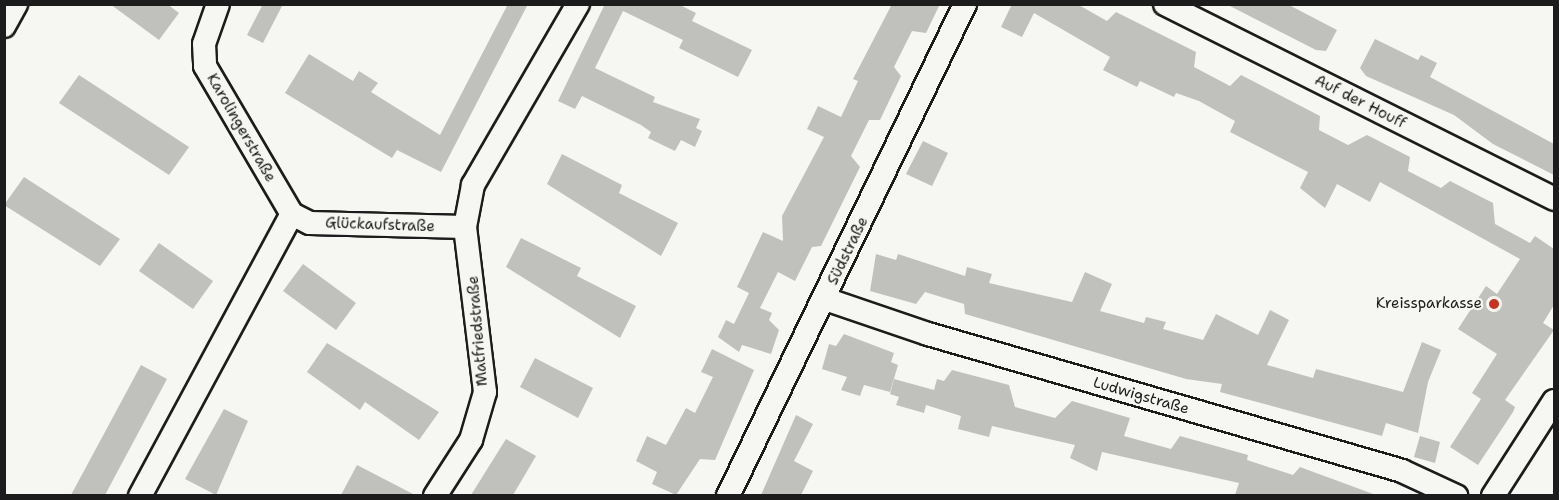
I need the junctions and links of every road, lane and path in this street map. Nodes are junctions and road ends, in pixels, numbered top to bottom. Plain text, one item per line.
1 (16, 4) edge
2 (218, 4) edge
3 (578, 4) edge
4 (965, 4) edge
5 (1165, 4) edge
6 (4, 26) edge
7 (1554, 199) edge
8 (292, 214) junction
9 (465, 227) junction
10 (825, 298) junction
11 (1554, 401) edge
12 (141, 495) edge
13 (435, 495) edge
14 (728, 495) edge
15 (1455, 495) edge
16 (1493, 495) edge

1 - 6 street
2 - 8 street, Karolingerstraße
3 - 9 street
4 - 10 street, Südstraße
5 - 7 street, Auf der Houff
8 - 9 street, Glückaufstraße
8 - 12 street
9 - 13 street, Matfriedstraße
10 - 14 street, Südstraße
10 - 15 street, Ludwigstraße
11 - 16 street

